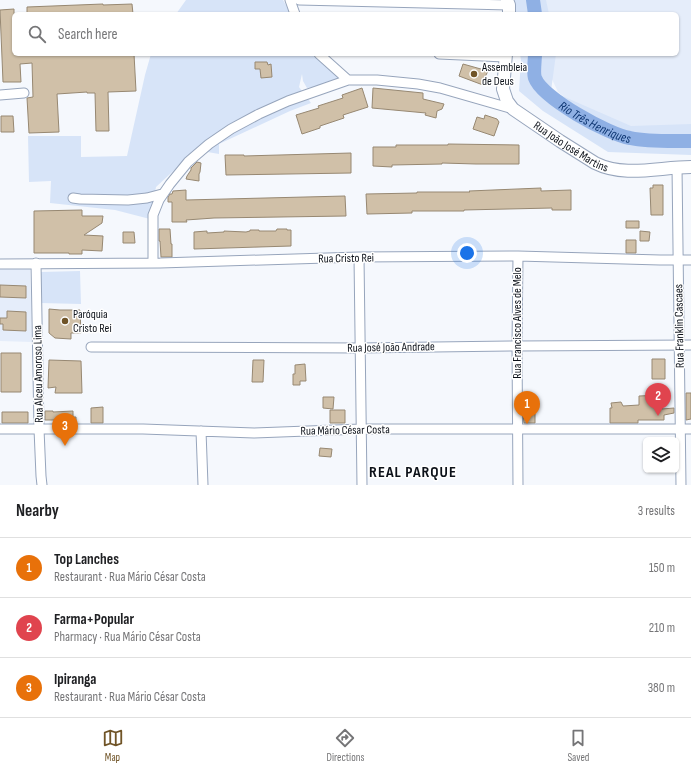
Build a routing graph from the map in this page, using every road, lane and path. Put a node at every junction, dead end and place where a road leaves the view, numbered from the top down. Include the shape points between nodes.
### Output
1 (290, 0) edge
2 (299, 0) edge
3 (508, 6) edge
4 (294, 12) edge
5 (321, 56) edge
6 (505, 56) edge
7 (348, 80) junction
8 (24, 93) dead end
9 (0, 95) edge
10 (513, 109) junction
11 (676, 167) junction
12 (691, 167) edge
13 (162, 194) junction
14 (73, 198) dead end
15 (518, 256) junction
16 (359, 257) junction
17 (678, 260) junction
18 (691, 260) edge
19 (153, 262) junction
20 (36, 263) junction
21 (0, 264) edge
22 (691, 345) edge
23 (517, 346) junction
24 (679, 346) junction
25 (91, 347) dead end
26 (359, 348) junction
27 (0, 429) edge
28 (39, 429) junction
29 (361, 429) junction
30 (680, 429) junction
31 (691, 429) edge
32 (518, 430) junction
33 (201, 431) junction
34 (42, 485) edge
35 (203, 485) edge
36 (362, 485) edge
37 (518, 485) edge
38 (681, 485) edge

1 - 4 street
2 - 3 street
5 - 7 street
6 - 10 main road, Rua João José Martins via 503,89 507,102
7 - 10 street via 377,80 440,88
7 - 13 street via 288,101 231,128 192,158
8 - 9 street
10 - 11 main road, Rua João José Martins via 604,167 640,171
11 - 12 main road, Rua João José Martins
11 - 17 street, Rua Franklin Cascaes
13 - 14 street via 128,200
13 - 19 street via 153,215
15 - 16 street, Rua Cristo Rei
15 - 17 street, Rua Cristo Rei
15 - 23 street, Rua Francisco Alves de Melo
16 - 19 street, Rua Cristo Rei
16 - 26 street
17 - 18 street, Rua Cristo Rei
17 - 24 street, Rua Franklin Cascaes
19 - 20 street, Rua Cristo Rei
20 - 21 street, Rua Cristo Rei
20 - 28 street, Rua Alceu Amoroso Lima
22 - 24 street, Rua José João Andrade
23 - 24 street, Rua José João Andrade
23 - 26 street, Rua José João Andrade
23 - 32 street, Rua Francisco Alves de Melo
24 - 30 street, Rua Franklin Cascaes
25 - 26 street, Rua José João Andrade
26 - 29 street
27 - 28 street, Rua Mário César Costa
28 - 33 street, Rua Mário César Costa
28 - 34 street, Rua Alceu Amoroso Lima
29 - 32 street, Rua Mário César Costa
29 - 33 street, Rua Mário César Costa via 254,433
29 - 36 street
30 - 31 street, Rua Mário César Costa
30 - 32 street, Rua Mário César Costa
30 - 38 street, Rua Franklin Cascaes
32 - 37 street, Rua Francisco Alves de Melo
33 - 35 street

